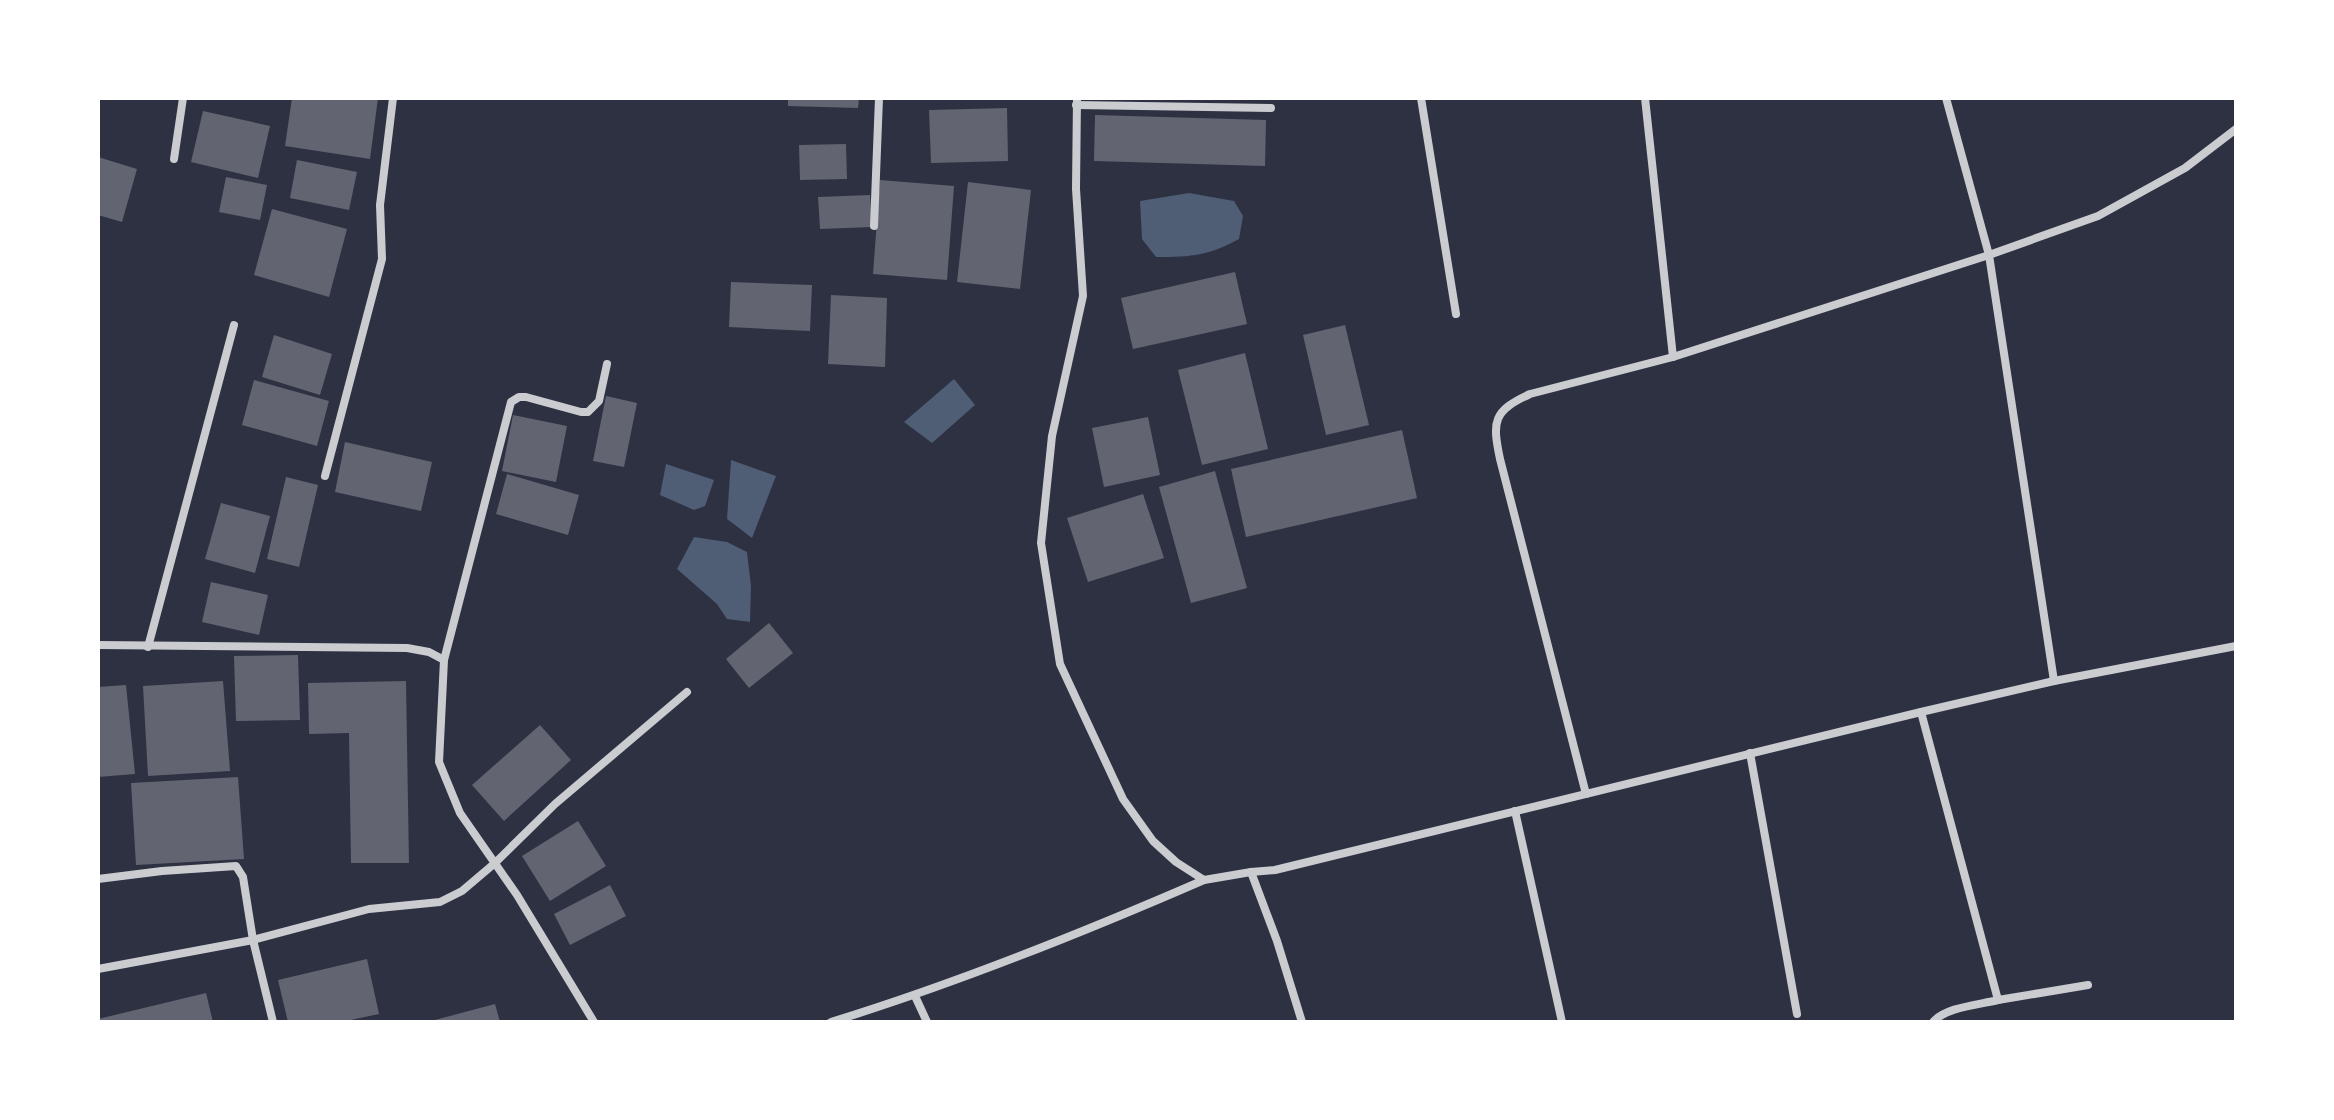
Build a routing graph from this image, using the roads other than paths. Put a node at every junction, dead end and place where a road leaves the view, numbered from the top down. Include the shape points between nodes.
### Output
1 (183, 98) edge
2 (393, 98) edge
3 (879, 98) edge
4 (1421, 98) edge
5 (1645, 98) edge
6 (1946, 98) edge
7 (1076, 102) edge
8 (1271, 108) dead end
9 (2236, 129) edge
10 (174, 159) dead end
11 (874, 226) dead end
12 (1989, 255) junction
13 (1456, 314) dead end
14 (234, 325) dead end
15 (1673, 357) junction
16 (607, 364) dead end
17 (325, 476) dead end
18 (98, 645) edge
19 (2236, 646) edge
20 (148, 647) junction
21 (444, 660) junction
22 (2054, 681) junction
23 (687, 692) dead end
24 (1921, 712) junction
25 (1750, 753) junction
26 (1586, 794) junction
27 (1515, 811) junction
28 (495, 863) junction
29 (1251, 872) junction
30 (98, 879) edge
31 (1204, 880) junction
32 (253, 940) junction
33 (98, 969) edge
34 (2088, 985) dead end
35 (915, 996) junction
36 (1998, 1000) junction
37 (1797, 1014) dead end
38 (273, 1022) edge
39 (594, 1022) edge
40 (831, 1022) edge
41 (927, 1022) edge
42 (1302, 1022) edge
43 (1562, 1022) edge
44 (1933, 1022) edge

1 - 10 street
2 - 17 street via 380,205 382,259
3 - 11 street
4 - 13 street
5 - 15 street
6 - 12 street
7 - 8 street
7 - 31 street via 1083,296 1052,436 1041,543 1060,664 1123,799 1163,852
9 - 12 street via 2185,168 2098,216
12 - 15 street
12 - 22 street
14 - 20 street
15 - 26 street via 1530,394 1496,419 1500,459
16 - 21 street via 599,401 588,412 526,397 511,402
18 - 20 street
19 - 22 street
20 - 21 street via 407,648
21 - 28 street via 439,762 460,813
22 - 24 street
23 - 28 street via 555,804
24 - 25 street
24 - 36 street
25 - 26 street
25 - 37 street
26 - 27 street
27 - 29 street
27 - 43 street
28 - 32 street via 440,902 369,909
28 - 39 street
29 - 31 street
29 - 42 street
30 - 32 street via 236,866 243,877
31 - 35 street
32 - 33 street
32 - 38 street
34 - 36 street
35 - 40 street
35 - 41 street
36 - 44 street via 1946,1013

